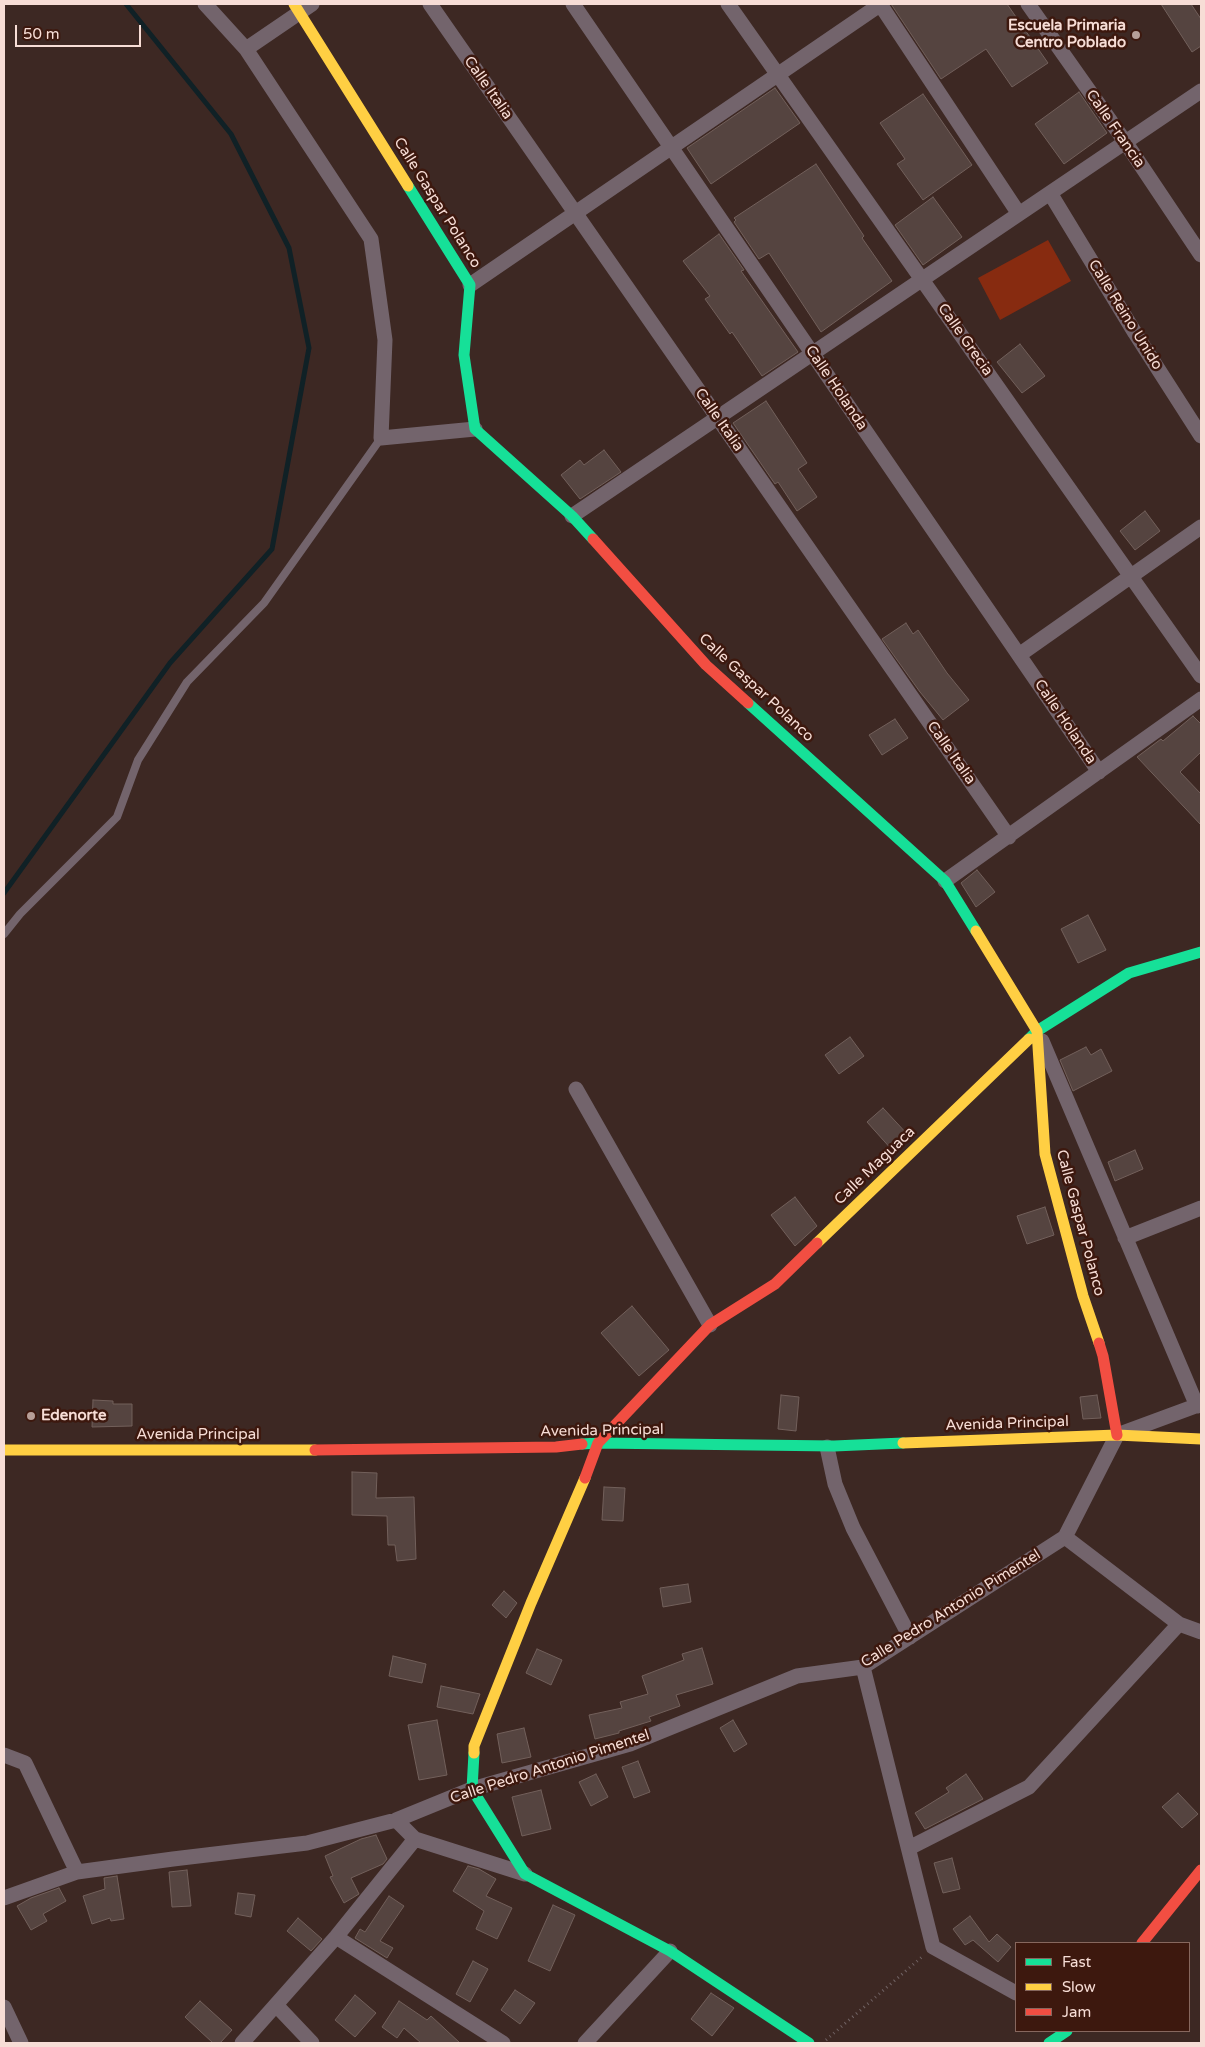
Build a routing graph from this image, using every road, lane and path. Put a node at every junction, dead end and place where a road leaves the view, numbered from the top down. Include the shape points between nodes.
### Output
1 (205, 4) edge
2 (430, 4) edge
3 (572, 4) edge
4 (728, 4) edge
5 (880, 4) edge
6 (1028, 4) edge
7 (302, 7) edge
8 (246, 50) junction
9 (778, 75) junction
10 (1201, 91) edge
11 (1126, 143) junction
12 (671, 147) junction
13 (1050, 193) junction
14 (575, 213) junction
15 (1019, 214) junction
16 (1201, 255) edge
17 (922, 279) junction
18 (470, 285) junction
19 (812, 354) junction
20 (718, 418) junction
21 (475, 429) junction
22 (1201, 436) edge
23 (381, 438) junction
24 (572, 516) junction
25 (1201, 527) edge
26 (1132, 576) junction
27 (1019, 655) junction
28 (1201, 676) edge
29 (1201, 699) edge
30 (1099, 772) junction
31 (1009, 837) junction
32 (945, 881) junction
33 (4, 934) edge
34 (1201, 952) edge
35 (1037, 1031) junction
36 (576, 1089) dead end
37 (1201, 1208) edge
38 (1125, 1238) junction
39 (710, 1325) junction
40 (1199, 1405) edge
41 (1117, 1435) junction
42 (1201, 1439) edge
43 (598, 1443) junction
44 (827, 1446) junction
45 (4, 1450) edge
46 (1065, 1537) junction
47 (1179, 1624) junction
48 (1201, 1632) edge
49 (910, 1637) junction
50 (863, 1667) junction
51 (4, 1755) edge
52 (472, 1789) junction
53 (396, 1820) junction
54 (415, 1839) junction
55 (909, 1848) junction
56 (1201, 1870) edge
57 (77, 1872) junction
58 (525, 1874) junction
59 (4, 1898) edge
60 (336, 1936) junction
61 (1143, 1942) edge
62 (933, 1948) junction
63 (670, 1951) junction
64 (1015, 1992) edge
65 (276, 2005) junction
66 (4, 2007) edge
67 (1066, 2032) edge
68 (21, 2043) edge
69 (242, 2043) edge
70 (312, 2043) edge
71 (503, 2043) edge
72 (585, 2043) edge
73 (809, 2043) edge
74 (822, 2043) edge
75 (1049, 2043) edge

1 - 8 street
2 - 14 street, Calle Italia
3 - 12 street, Calle Holanda
4 - 9 street, Calle Grecia
5 - 9 street
5 - 15 street
6 - 11 street, Calle Francia
7 - 8 street
7 - 18 street, Calle Gaspar Polanco
8 - 23 street via 371,239 385,340
9 - 12 street
9 - 17 street, Calle Grecia
10 - 11 street
11 - 13 street
11 - 16 street, Calle Francia
12 - 14 street
12 - 19 street, Calle Holanda
13 - 15 street
13 - 22 street, Calle Reino Unido
14 - 18 street
14 - 20 street, Calle Italia
15 - 17 street
17 - 19 street
17 - 26 street, Calle Grecia
18 - 21 street, Calle Gaspar Polanco via 464,355
19 - 20 street
19 - 27 street, Calle Holanda
20 - 24 street
20 - 31 street, Calle Italia
21 - 23 street
21 - 24 street, Calle Gaspar Polanco
23 - 33 lane via 264,603 188,682 138,760 117,818
24 - 32 street, Calle Gaspar Polanco via 706,666
25 - 26 street
26 - 27 street
26 - 28 street, Calle Grecia
27 - 30 street, Calle Holanda
29 - 30 street
30 - 31 street
31 - 32 street
32 - 35 street, Calle Gaspar Polanco
34 - 35 street, Calle Maguaca via 1129,973
35 - 38 street
35 - 39 street, Calle Maguaca via 775,1284
35 - 41 street, Calle Gaspar Polanco via 1045,1154 1103,1356
36 - 39 street
37 - 38 street
38 - 40 street
39 - 43 street, Calle Maguaca
40 - 41 street
41 - 42 street, Avenida Principal
41 - 44 street, Avenida Principal
41 - 46 street
43 - 44 street, Avenida Principal
43 - 45 street, Avenida Principal via 556,1447 392,1450
43 - 52 street via 474,1746
44 - 49 street via 835,1484 853,1528
46 - 47 street
46 - 49 street, Calle Pedro Antonio Pimentel
47 - 48 street
47 - 55 street via 1029,1787
49 - 50 street, Calle Pedro Antonio Pimentel
50 - 52 street, Calle Pedro Antonio Pimentel via 797,1676 630,1744
50 - 55 street
51 - 57 street via 25,1762
52 - 53 street, Calle Pedro Antonio Pimentel
52 - 58 street
53 - 54 street
53 - 57 street, Calle Pedro Antonio Pimentel via 306,1843
54 - 58 street
54 - 60 street
55 - 62 street
56 - 61 street
57 - 59 street, Calle Pedro Antonio Pimentel
58 - 63 street
60 - 65 street
60 - 71 street
62 - 64 street
62 - 74 path
63 - 72 street
63 - 73 street
65 - 69 street
65 - 70 street
66 - 68 street
67 - 75 street

